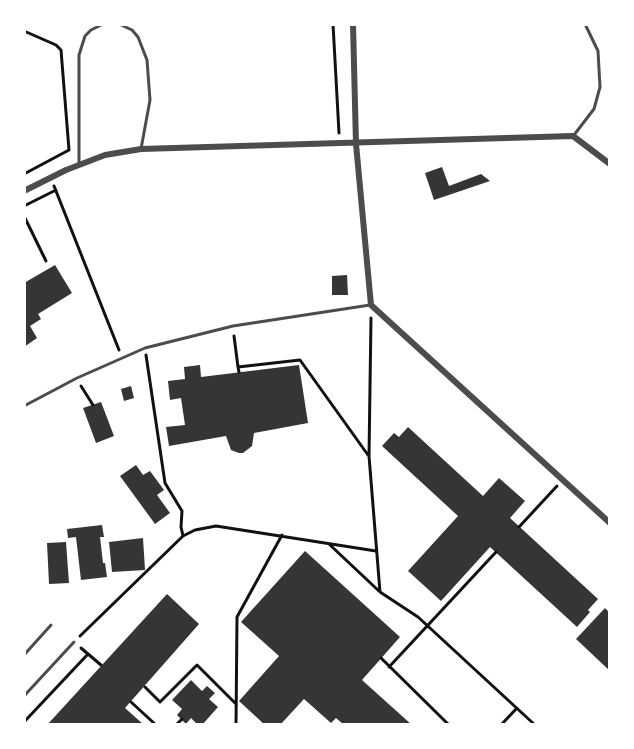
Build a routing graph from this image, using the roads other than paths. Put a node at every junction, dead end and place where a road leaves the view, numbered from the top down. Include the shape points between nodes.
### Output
1 (103, 24) edge
2 (119, 24) edge
3 (353, 24) edge
4 (585, 24) edge
5 (98, 25) edge
6 (573, 136) junction
7 (356, 144) junction
8 (141, 149) junction
9 (79, 164) junction
10 (610, 165) edge
11 (24, 191) edge
12 (371, 305) junction
13 (24, 406) edge
14 (610, 523) edge
15 (51, 625) dead end
16 (74, 642) road end
17 (24, 655) edge
18 (24, 696) edge

1 - 5 lane
2 - 8 lane via 138,37 147,60 150,100
3 - 7 street
4 - 6 lane via 598,51 600,87 594,109
5 - 9 lane via 85,36 79,56
6 - 7 street
6 - 10 street
7 - 8 street
7 - 12 street
8 - 9 street
9 - 11 street
12 - 13 lane via 233,326 145,348
12 - 14 street
15 - 17 lane
16 - 18 lane

